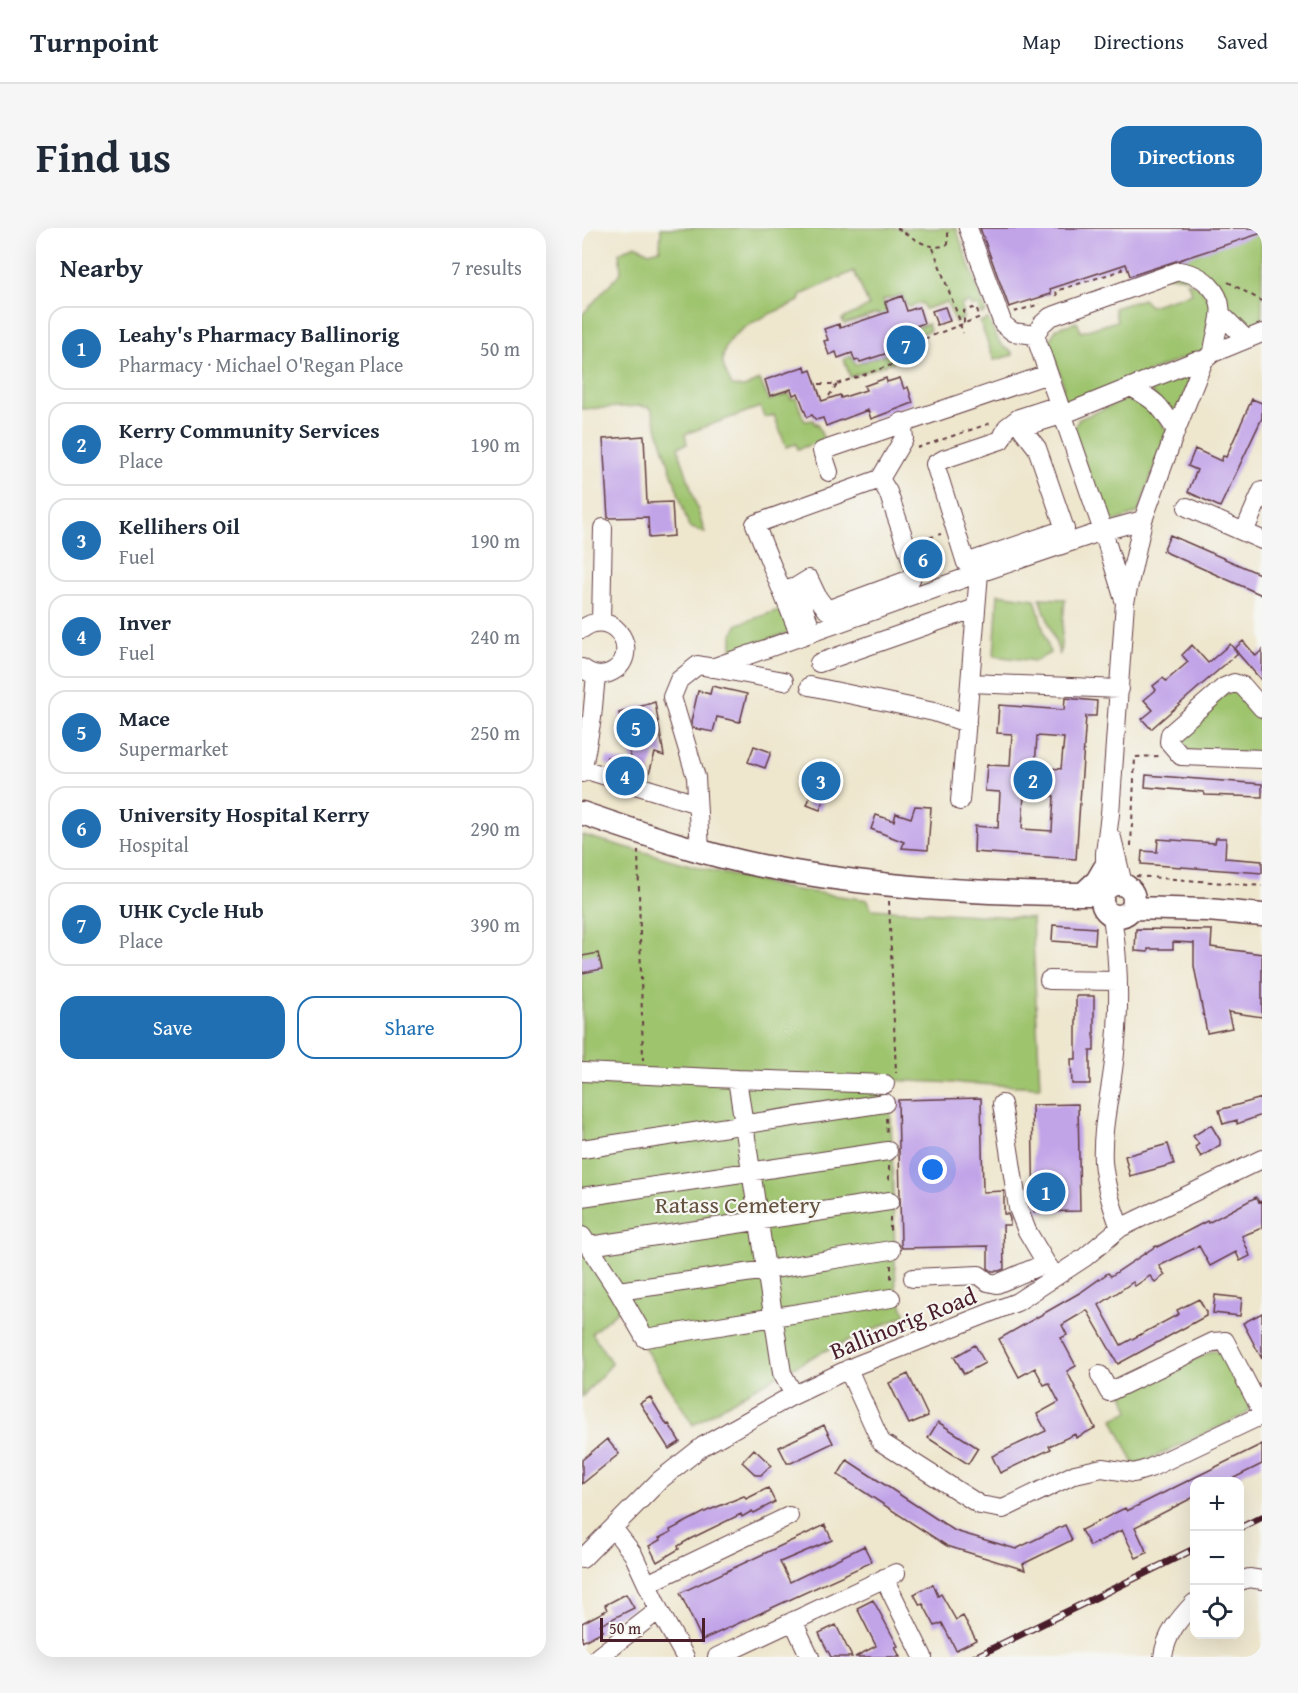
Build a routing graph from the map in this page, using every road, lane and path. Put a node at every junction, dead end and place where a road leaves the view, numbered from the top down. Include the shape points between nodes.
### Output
1 (897, 228) edge
2 (948, 228) edge
3 (969, 228) edge
4 (933, 248) junction
5 (1113, 273) dead end
6 (1058, 299) dead end
7 (1047, 302) dead end
8 (1007, 314) dead end
9 (1221, 314) junction
10 (962, 324) junction
11 (963, 333) dead end
12 (1035, 336) junction
13 (1254, 336) edge
14 (924, 338) junction
15 (916, 342) dead end
16 (1209, 357) junction
17 (1048, 374) junction
18 (819, 384) dead end
19 (837, 384) junction
20 (1131, 387) junction
21 (829, 396) dead end
22 (1062, 414) junction
23 (902, 422) junction
24 (1176, 430) junction
25 (829, 472) dead end
26 (880, 479) junction
27 (1262, 491) edge
28 (1187, 507) dead end
29 (1143, 520) junction
30 (603, 528) dead end
31 (955, 529) junction
32 (1103, 531) junction
33 (1244, 532) junction
34 (1262, 540) edge
35 (907, 544) junction
36 (979, 573) junction
37 (788, 589) junction
38 (1125, 602) junction
39 (976, 608) junction
40 (601, 622) junction
41 (582, 629) edge
42 (806, 634) junction
43 (819, 663) dead end
44 (712, 668) junction
45 (589, 671) edge
46 (784, 681) dead end
47 (970, 683) junction
48 (810, 686) dead end
49 (1115, 688) junction
50 (1262, 708) edge
51 (967, 723) junction
52 (1181, 756) junction
53 (1262, 759) edge
54 (582, 771) edge
55 (960, 801) dead end
56 (697, 804) junction
57 (582, 813) edge
58 (644, 833) junction
59 (700, 850) junction
60 (1262, 886) edge
61 (1114, 891) junction
62 (1262, 915) edge
63 (1049, 980) dead end
64 (1118, 981) junction
65 (582, 1072) edge
66 (644, 1075) junction
67 (738, 1079) junction
68 (885, 1084) dead end
69 (885, 1103) dead end
70 (1002, 1104) dead end
71 (744, 1124) junction
72 (582, 1149) edge
73 (888, 1151) dead end
74 (1262, 1159) edge
75 (752, 1172) junction
76 (582, 1197) edge
77 (890, 1201) dead end
78 (759, 1222) junction
79 (1120, 1228) junction
80 (585, 1241) edge
81 (891, 1250) dead end
82 (767, 1270) junction
83 (1051, 1270) junction
84 (913, 1278) dead end
85 (618, 1291) junction
86 (891, 1298) dead end
87 (774, 1317) junction
88 (848, 1369) junction
89 (1100, 1375) dead end
90 (794, 1395) junction
91 (1262, 1414) edge
92 (789, 1516) dead end
93 (613, 1528) junction
94 (582, 1559) edge
95 (1244, 1579) edge
96 (1262, 1580) edge
97 (647, 1584) junction
98 (1190, 1607) edge
99 (659, 1610) junction
100 (794, 1621) junction
101 (598, 1657) edge
102 (685, 1657) edge
103 (717, 1657) edge
104 (810, 1657) edge
105 (922, 1657) edge
106 (1163, 1657) edge

1 - 4 path
2 - 4 path via 948,244
3 - 12 street via 1003,324 1012,332
4 - 10 path
5 - 6 path via 1056,291
7 - 8 path
9 - 12 street via 1216,292 1193,274 1179,271 1050,317
9 - 13 street
9 - 16 street
10 - 10 path via 964,311 976,307 980,317
10 - 11 path
10 - 14 path
12 - 17 street
13 - 16 street
14 - 15 path
14 - 19 path via 917,356
16 - 20 street
16 - 24 street
17 - 22 street
17 - 23 street
18 - 19 path
19 - 21 path
20 - 22 street
20 - 24 street via 1153,399
22 - 31 street via 1019,418 1007,427 1001,440 935,464
22 - 31 street via 1023,430 1037,448 1065,529 966,562
22 - 32 street
23 - 25 street via 822,451
23 - 26 street via 904,438
24 - 29 street
26 - 35 street
26 - 37 street via 756,524
27 - 33 street
28 - 33 street
29 - 32 street
29 - 38 street
30 - 40 street
31 - 35 path
32 - 36 street
32 - 38 street
33 - 34 street
35 - 37 street via 914,568 911,579 827,610 809,579
36 - 39 street
36 - 42 street
37 - 42 street
38 - 49 street
39 - 43 street
39 - 47 street
40 - 41 street
40 - 45 street via 616,628 626,651 612,671
42 - 44 street
44 - 46 street
44 - 56 street via 698,665 679,680 672,697 696,777
45 - 54 street via 592,718
47 - 49 street
47 - 51 street
48 - 51 street via 934,711
49 - 61 street via 1109,824
50 - 52 street via 1243,686 1234,682 1224,687 1170,734 1169,742
51 - 55 street
52 - 53 street
52 - 61 path via 1135,758 1131,848
54 - 56 street
56 - 59 street
57 - 58 main road
58 - 59 main road
58 - 66 path via 638,850
59 - 61 main road via 760,866 940,889 1039,894
60 - 61 path
61 - 62 main road
61 - 64 street
63 - 64 street
64 - 79 street via 1116,1052 1103,1163
65 - 66 street
66 - 67 street
67 - 68 street
67 - 71 street
69 - 71 street
70 - 83 street via 1018,1208
71 - 72 street
71 - 75 street
73 - 75 street
74 - 79 street, Ballinorig Road
75 - 76 street
75 - 78 street
77 - 78 street
78 - 80 street
78 - 82 street
79 - 83 street, Ballinorig Road via 1084,1258
80 - 85 street
81 - 82 street
82 - 85 street
82 - 87 street
83 - 84 street via 997,1284 979,1275
83 - 88 street, Ballinorig Road via 1017,1302
85 - 87 street via 645,1338
86 - 87 street
87 - 90 street via 782,1373
88 - 90 street, Ballinorig Road
88 - 91 street via 880,1442 980,1505 1003,1509 1060,1479 1102,1468 1134,1473 1150,1468
89 - 91 street via 1109,1392 1213,1342 1225,1341
90 - 93 street, Ballinorig Road via 703,1446 660,1479
92 - 97 street
93 - 94 street, Ballinorig Road
93 - 97 street via 633,1554
95 - 96 street
97 - 99 street
98 - 106 street via 1176,1622
99 - 101 street
99 - 102 street
100 - 103 street
100 - 104 street
100 - 105 street via 890,1576

